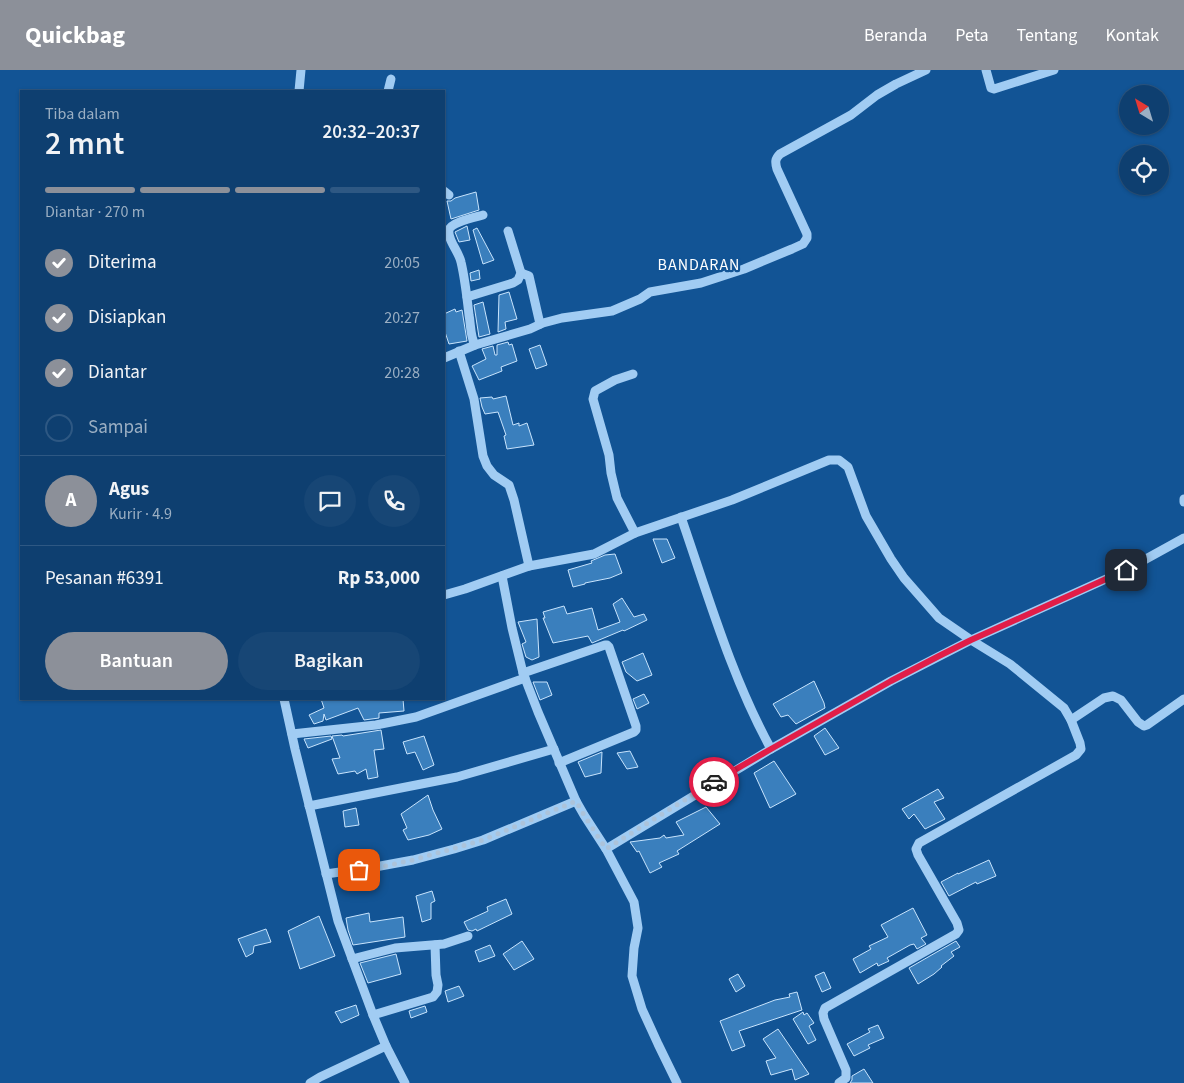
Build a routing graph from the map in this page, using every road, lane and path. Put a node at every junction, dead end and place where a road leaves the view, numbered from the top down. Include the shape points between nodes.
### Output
1 (301, 70) edge
2 (926, 70) edge
3 (986, 70) edge
4 (1054, 70) edge
5 (391, 79) dead end
6 (299, 90) edge
7 (388, 90) edge
8 (484, 215) dead end
9 (508, 231) dead end
10 (522, 273) junction
11 (467, 296) junction
12 (540, 324) junction
13 (475, 345) junction
14 (459, 350) junction
15 (445, 357) edge
16 (633, 374) dead end
17 (681, 517) junction
18 (636, 533) junction
19 (1184, 538) edge
20 (529, 566) junction
21 (502, 576) junction
22 (445, 595) edge
23 (971, 640) junction
24 (524, 676) junction
25 (1184, 699) edge
26 (284, 700) edge
27 (1071, 720) junction
28 (292, 734) junction
29 (771, 749) junction
30 (554, 750) junction
31 (559, 763) junction
32 (576, 801) junction
33 (309, 806) junction
34 (606, 849) junction
35 (326, 874) junction
36 (468, 936) dead end
37 (435, 945) junction
38 (352, 959) junction
39 (373, 1015) junction
40 (386, 1046) junction
41 (310, 1083) edge
42 (405, 1083) edge
43 (677, 1083) edge
44 (839, 1083) edge

1 - 6 street
2 - 12 street via 877,95 852,115 776,157 777,169 807,234 803,244 701,283 650,292 612,311
3 - 4 street via 994,90
5 - 7 street
8 - 11 street via 456,223 449,229 461,260
9 - 10 street
10 - 11 street via 513,283
10 - 12 street via 529,276
11 - 13 street
12 - 13 street
13 - 14 street
14 - 15 street
14 - 20 street via 474,399 483,456 494,475 509,485
16 - 18 street via 595,391 592,399 609,454 617,498
17 - 18 street
17 - 23 street via 829,460 839,460 848,466 866,516 890,559 939,618
17 - 29 street via 721,633 756,721
18 - 20 street via 594,554
19 - 23 street via 1126,570
20 - 21 street
21 - 22 street
21 - 24 street
23 - 27 street via 1010,664 1064,708
23 - 29 street
24 - 28 street via 416,717
24 - 30 street
24 - 31 street via 605,645 610,647 636,730
25 - 27 street via 1144,726 1121,700 1113,696 1104,698
26 - 28 street
27 - 44 street via 1081,749 1076,755 919,843 918,855 959,930 825,1008 824,1019 846,1070 846,1078
28 - 33 street
29 - 34 street
30 - 31 street
30 - 33 street via 457,777
31 - 32 street
32 - 34 street
32 - 35 street via 454,849 376,868
33 - 35 street
34 - 43 street via 634,902 638,928 632,976 642,1010
35 - 38 street
36 - 37 street
37 - 38 street via 395,948
37 - 39 street via 438,985 433,997
38 - 39 street
39 - 40 street
40 - 41 street
40 - 42 street

